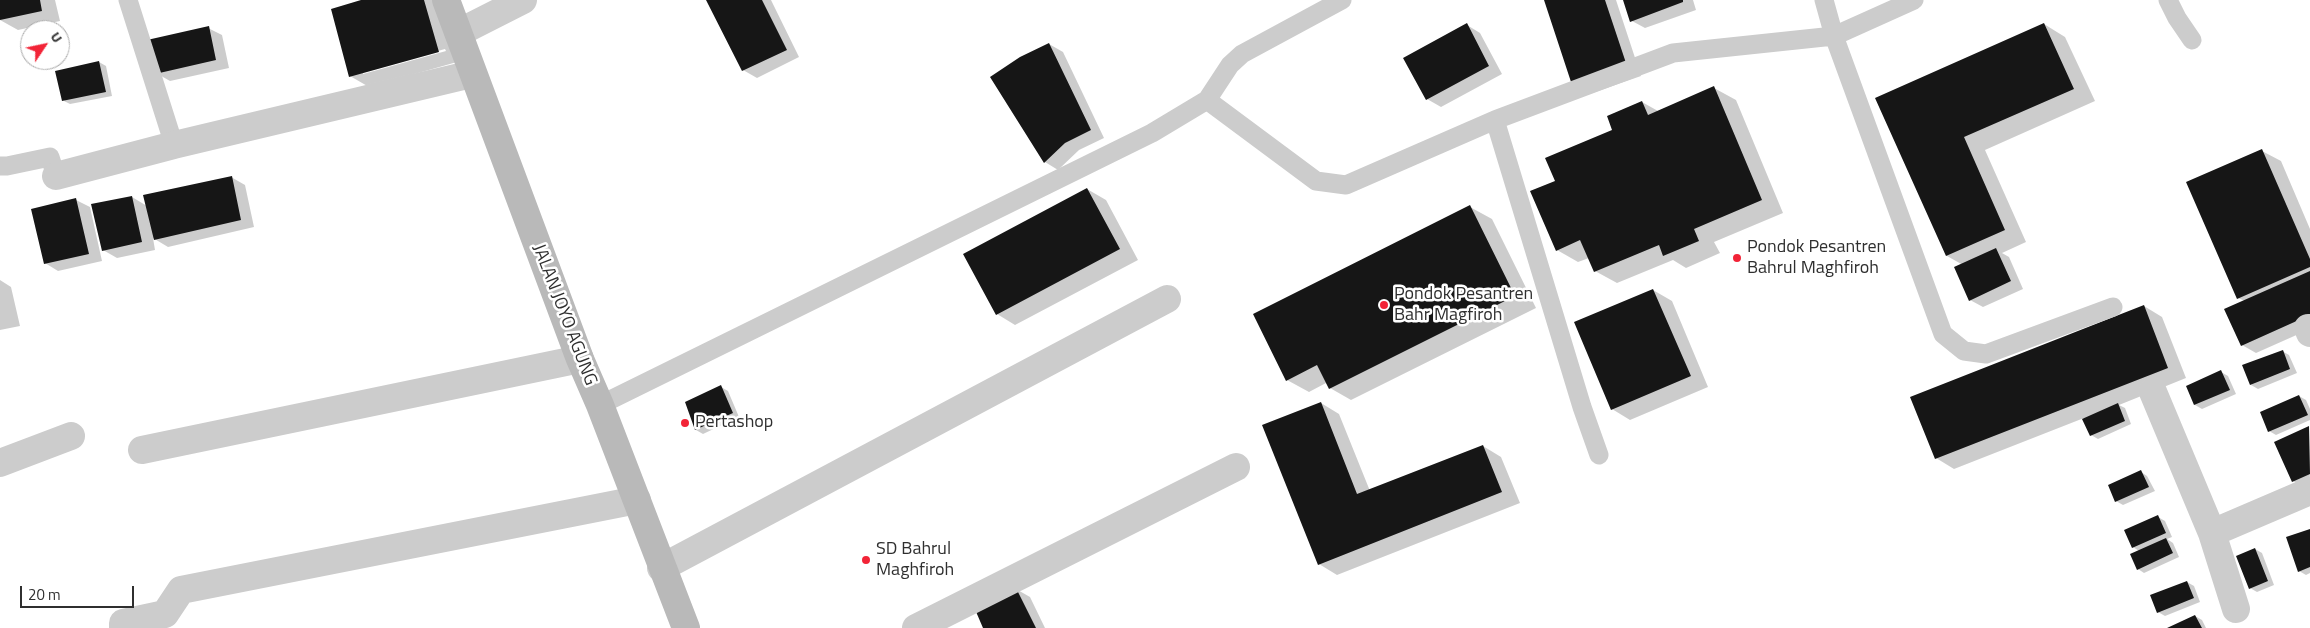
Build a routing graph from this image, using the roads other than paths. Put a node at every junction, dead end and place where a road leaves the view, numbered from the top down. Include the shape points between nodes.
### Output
1 (128, 0) edge
2 (446, 0) edge
3 (523, 0) edge
4 (1342, 0) edge
5 (1824, 0) edge
6 (1914, 0) edge
7 (2168, 0) edge
8 (458, 33) junction
9 (1834, 36) junction
10 (2192, 40) dead end
11 (472, 74) junction
12 (1207, 100) junction
13 (1495, 120) junction
14 (174, 144) junction
15 (0, 166) edge
16 (56, 176) joint
17 (1167, 298) dead end
18 (2113, 307) dead end
19 (580, 359) junction
20 (2153, 392) dead end
21 (600, 405) junction
22 (71, 436) dead end
23 (142, 450) dead end
24 (1599, 454) dead end
25 (0, 463) edge
26 (1236, 467) dead end
27 (2310, 492) edge
28 (636, 500) junction
29 (2212, 533) junction
30 (661, 568) junction
31 (2236, 609) dead end
32 (124, 628) edge
33 (686, 628) edge
34 (916, 628) edge

1 - 14 lane
2 - 8 main road, JALAN JOYO AGUNG
3 - 8 street
4 - 12 lane via 1242,54 1230,65
5 - 9 lane
6 - 9 lane
7 - 10 lane
8 - 11 main road, JALAN JOYO AGUNG
9 - 13 lane via 1673,53
9 - 18 lane via 1943,334 1964,352 1986,354
11 - 14 street
11 - 19 main road, JALAN JOYO AGUNG
12 - 13 lane via 1316,181 1346,185
12 - 21 lane via 1152,133
13 - 24 lane
14 - 16 street
15 - 16 lane via 50,157
17 - 30 street
19 - 21 main road, JALAN JOYO AGUNG
19 - 23 street
20 - 29 street
21 - 28 main road, JALAN JOYO AGUNG
22 - 25 street
26 - 34 street
27 - 29 street
28 - 30 main road, JALAN JOYO AGUNG
28 - 32 street via 181,590 165,614 123,623
29 - 31 street
30 - 33 main road, JALAN JOYO AGUNG

